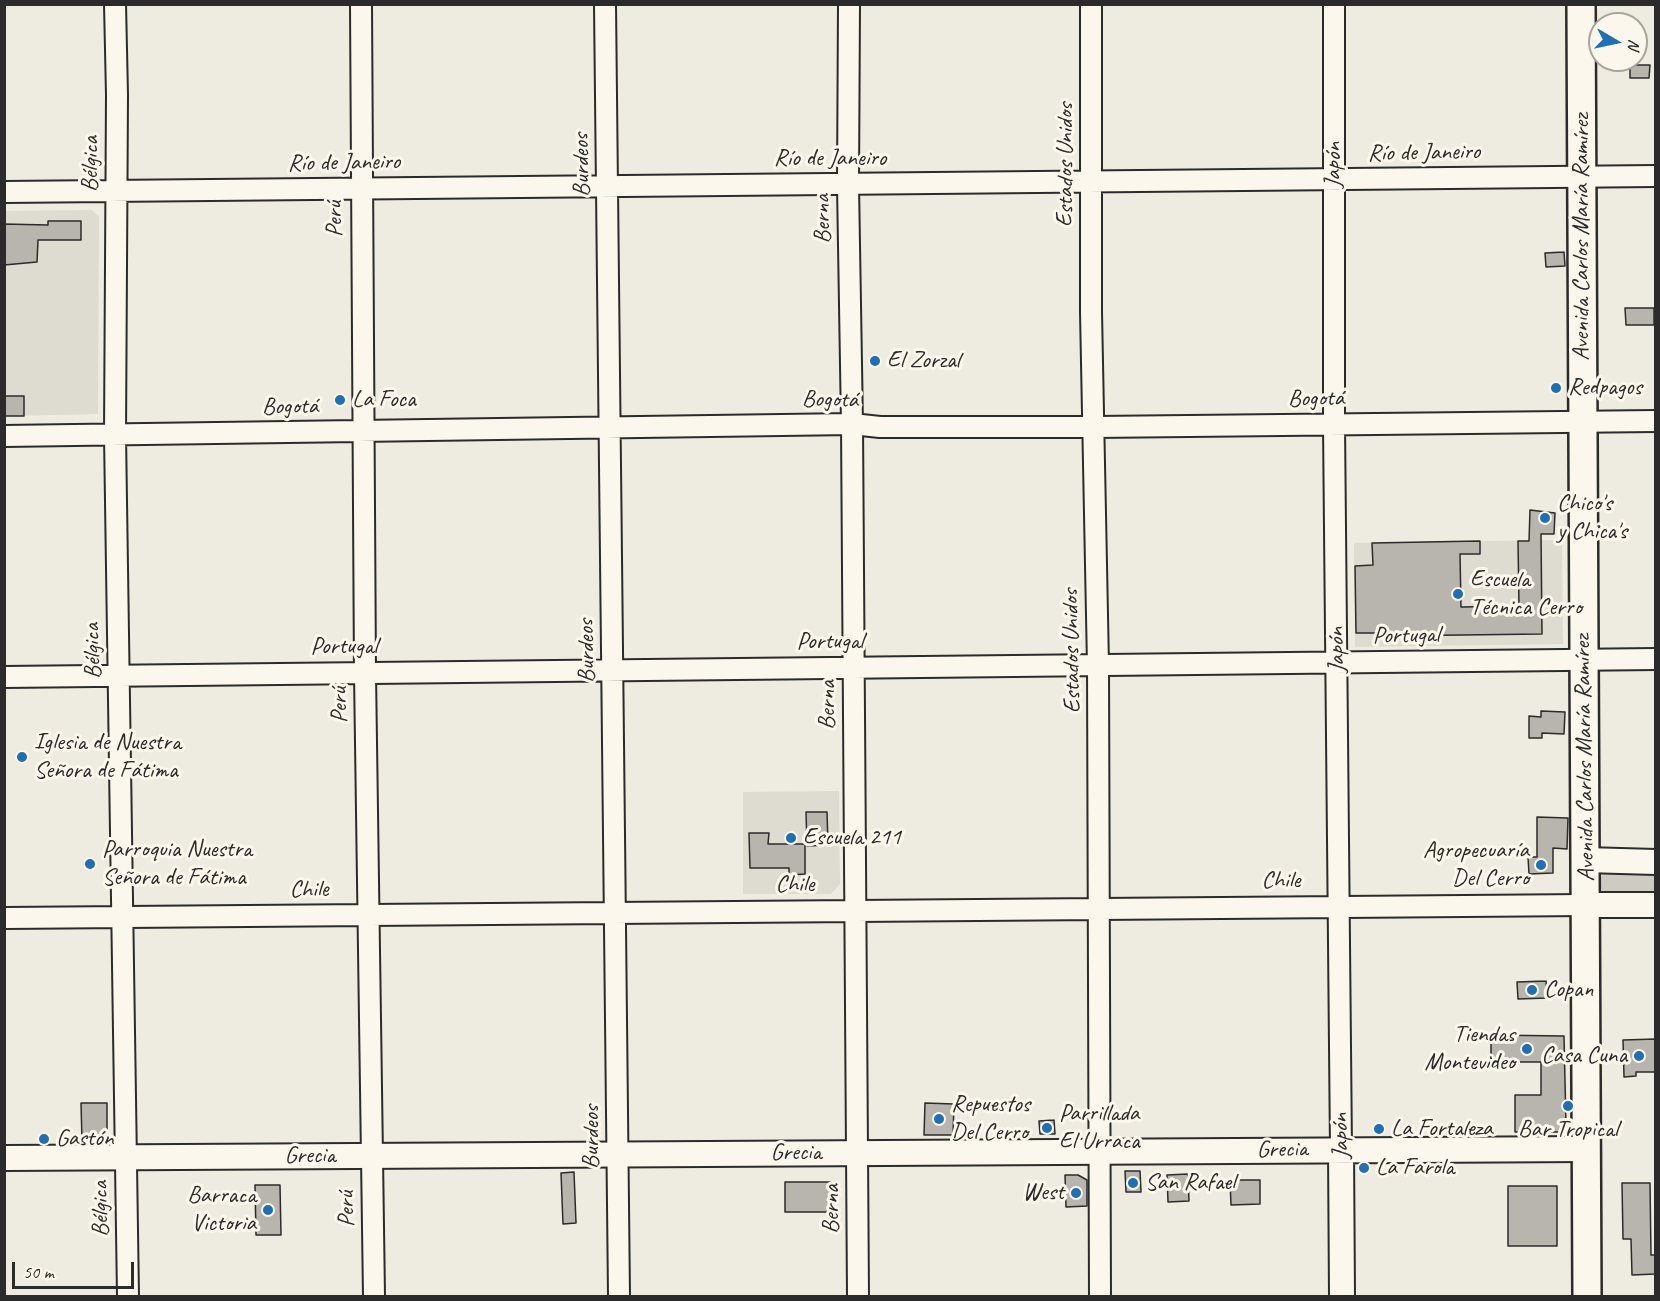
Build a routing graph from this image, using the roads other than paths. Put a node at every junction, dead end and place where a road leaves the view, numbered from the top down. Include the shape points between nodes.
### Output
1 (115, 4) edge
2 (361, 4) edge
3 (605, 4) edge
4 (849, 4) edge
5 (1091, 4) edge
6 (1334, 4) edge
7 (1581, 4) edge
8 (1656, 176) edge
9 (1581, 177) junction
10 (1334, 180) junction
11 (1092, 183) junction
12 (848, 185) junction
13 (608, 186) junction
14 (361, 189) junction
15 (116, 190) junction
16 (4, 192) edge
17 (1656, 421) edge
18 (1583, 422) junction
19 (852, 424) junction
20 (1334, 425) junction
21 (1095, 427) junction
22 (610, 428) junction
23 (363, 432) junction
24 (115, 435) junction
25 (4, 436) edge
26 (1656, 659) edge
27 (1583, 660) junction
28 (1338, 663) junction
29 (1098, 665) junction
30 (854, 668) junction
31 (613, 670) junction
32 (365, 673) junction
33 (118, 674) junction
34 (4, 677) edge
35 (1585, 860) junction
36 (1656, 862) edge
37 (1586, 905) junction
38 (1656, 905) edge
39 (1338, 907) junction
40 (1100, 908) junction
41 (855, 910) junction
42 (616, 912) junction
43 (370, 915) junction
44 (122, 917) junction
45 (4, 918) edge
46 (1341, 1149) junction
47 (1587, 1149) junction
48 (1100, 1152) junction
49 (858, 1153) junction
50 (618, 1154) junction
51 (371, 1156) junction
52 (126, 1157) junction
53 (4, 1158) edge
54 (128, 1296) edge
55 (374, 1296) edge
56 (619, 1296) edge
57 (858, 1296) edge
58 (1100, 1296) edge
59 (1342, 1296) edge
60 (1587, 1296) edge

1 - 15 street, Bélgica
2 - 14 street, Perú
3 - 13 street, Burdeos
4 - 12 street, Berna
5 - 11 street, Estados Unidos
6 - 10 street, Japón
7 - 9 main road, Avenida Carlos María Ramírez
8 - 9 street, Río de Janeiro
9 - 10 street, Río de Janeiro
9 - 18 main road, Avenida Carlos María Ramírez
10 - 11 street, Río de Janeiro
10 - 20 street, Japón
11 - 12 street, Río de Janeiro
11 - 21 street, Estados Unidos
12 - 13 street, Río de Janeiro
12 - 19 street, Berna
13 - 14 street, Río de Janeiro
13 - 22 street, Burdeos
14 - 15 street, Río de Janeiro
14 - 23 street, Perú
15 - 16 street, Río de Janeiro
15 - 24 street, Bélgica
17 - 18 street, Bogotá
18 - 20 street, Bogotá
18 - 27 main road, Avenida Carlos María Ramírez
19 - 21 street, Bogotá
19 - 22 street, Bogotá
19 - 30 street, Berna
20 - 21 street, Bogotá
20 - 28 street, Japón
21 - 29 street, Estados Unidos
22 - 23 street, Bogotá
22 - 31 street, Burdeos
23 - 24 street, Bogotá
23 - 32 street, Perú
24 - 25 street, Bogotá
24 - 33 street, Bélgica
26 - 27 street, Portugal
27 - 28 street, Portugal
27 - 35 main road, Avenida Carlos María Ramírez
28 - 29 street, Portugal
28 - 39 street, Japón
29 - 30 street, Portugal
29 - 40 street, Estados Unidos
30 - 31 street, Portugal
30 - 41 street, Berna
31 - 32 street, Portugal
31 - 42 street, Burdeos
32 - 33 street, Portugal
32 - 43 street, Perú
33 - 34 street, Portugal
33 - 44 street, Bélgica
35 - 36 street
35 - 37 main road, Avenida Carlos María Ramírez
37 - 38 street
37 - 39 street, Chile
37 - 47 main road, Avenida Carlos María Ramírez
39 - 40 street, Chile
39 - 46 street, Japón
40 - 41 street, Chile
40 - 48 street, Estados Unidos
41 - 42 street, Chile
41 - 49 street, Berna
42 - 43 street, Chile
42 - 50 street, Burdeos
43 - 44 street, Chile
43 - 51 street, Perú
44 - 45 street, Chile
44 - 52 street, Bélgica
46 - 47 street, Grecia
46 - 48 street, Grecia
46 - 59 street, Japón
47 - 60 main road, Avenida Carlos María Ramírez
48 - 49 street, Grecia
48 - 58 street, Estados Unidos
49 - 50 street, Grecia
49 - 57 street, Berna
50 - 51 street, Grecia
50 - 56 street, Burdeos
51 - 52 street, Grecia
51 - 55 street, Perú
52 - 53 street, Grecia
52 - 54 street, Bélgica

